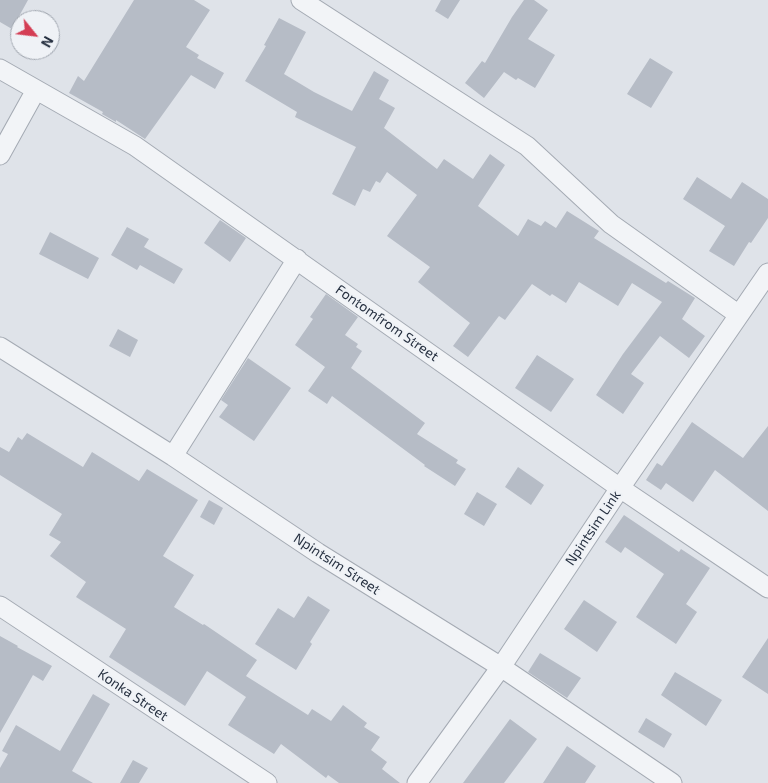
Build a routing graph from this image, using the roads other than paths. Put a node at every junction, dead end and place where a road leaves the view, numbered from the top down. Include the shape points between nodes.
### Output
1 (301, 0) edge
2 (0, 69) edge
3 (36, 90) junction
4 (0, 154) edge
5 (297, 259) junction
6 (768, 272) edge
7 (739, 315) junction
8 (0, 347) edge
9 (173, 456) junction
10 (620, 488) junction
11 (768, 588) edge
12 (0, 606) edge
13 (501, 667) junction
14 (267, 783) edge
15 (417, 783) edge
16 (672, 783) edge

1 - 7 street via 527,146 611,224
2 - 3 street, Fontomfrom Street
3 - 4 street
3 - 5 street, Fontomfrom Street via 135,146
5 - 9 street
5 - 10 street, Fontomfrom Street
6 - 7 street, Npintsim Link
7 - 10 street, Npintsim Link
8 - 9 street, Npintsim Street
9 - 13 street, Npintsim Street via 318,553
10 - 11 street, Fontomfrom Street
10 - 13 street, Npintsim Link
12 - 14 street, Konka Street
13 - 15 street, Npintsim Link
13 - 16 street, Npintsim Street

